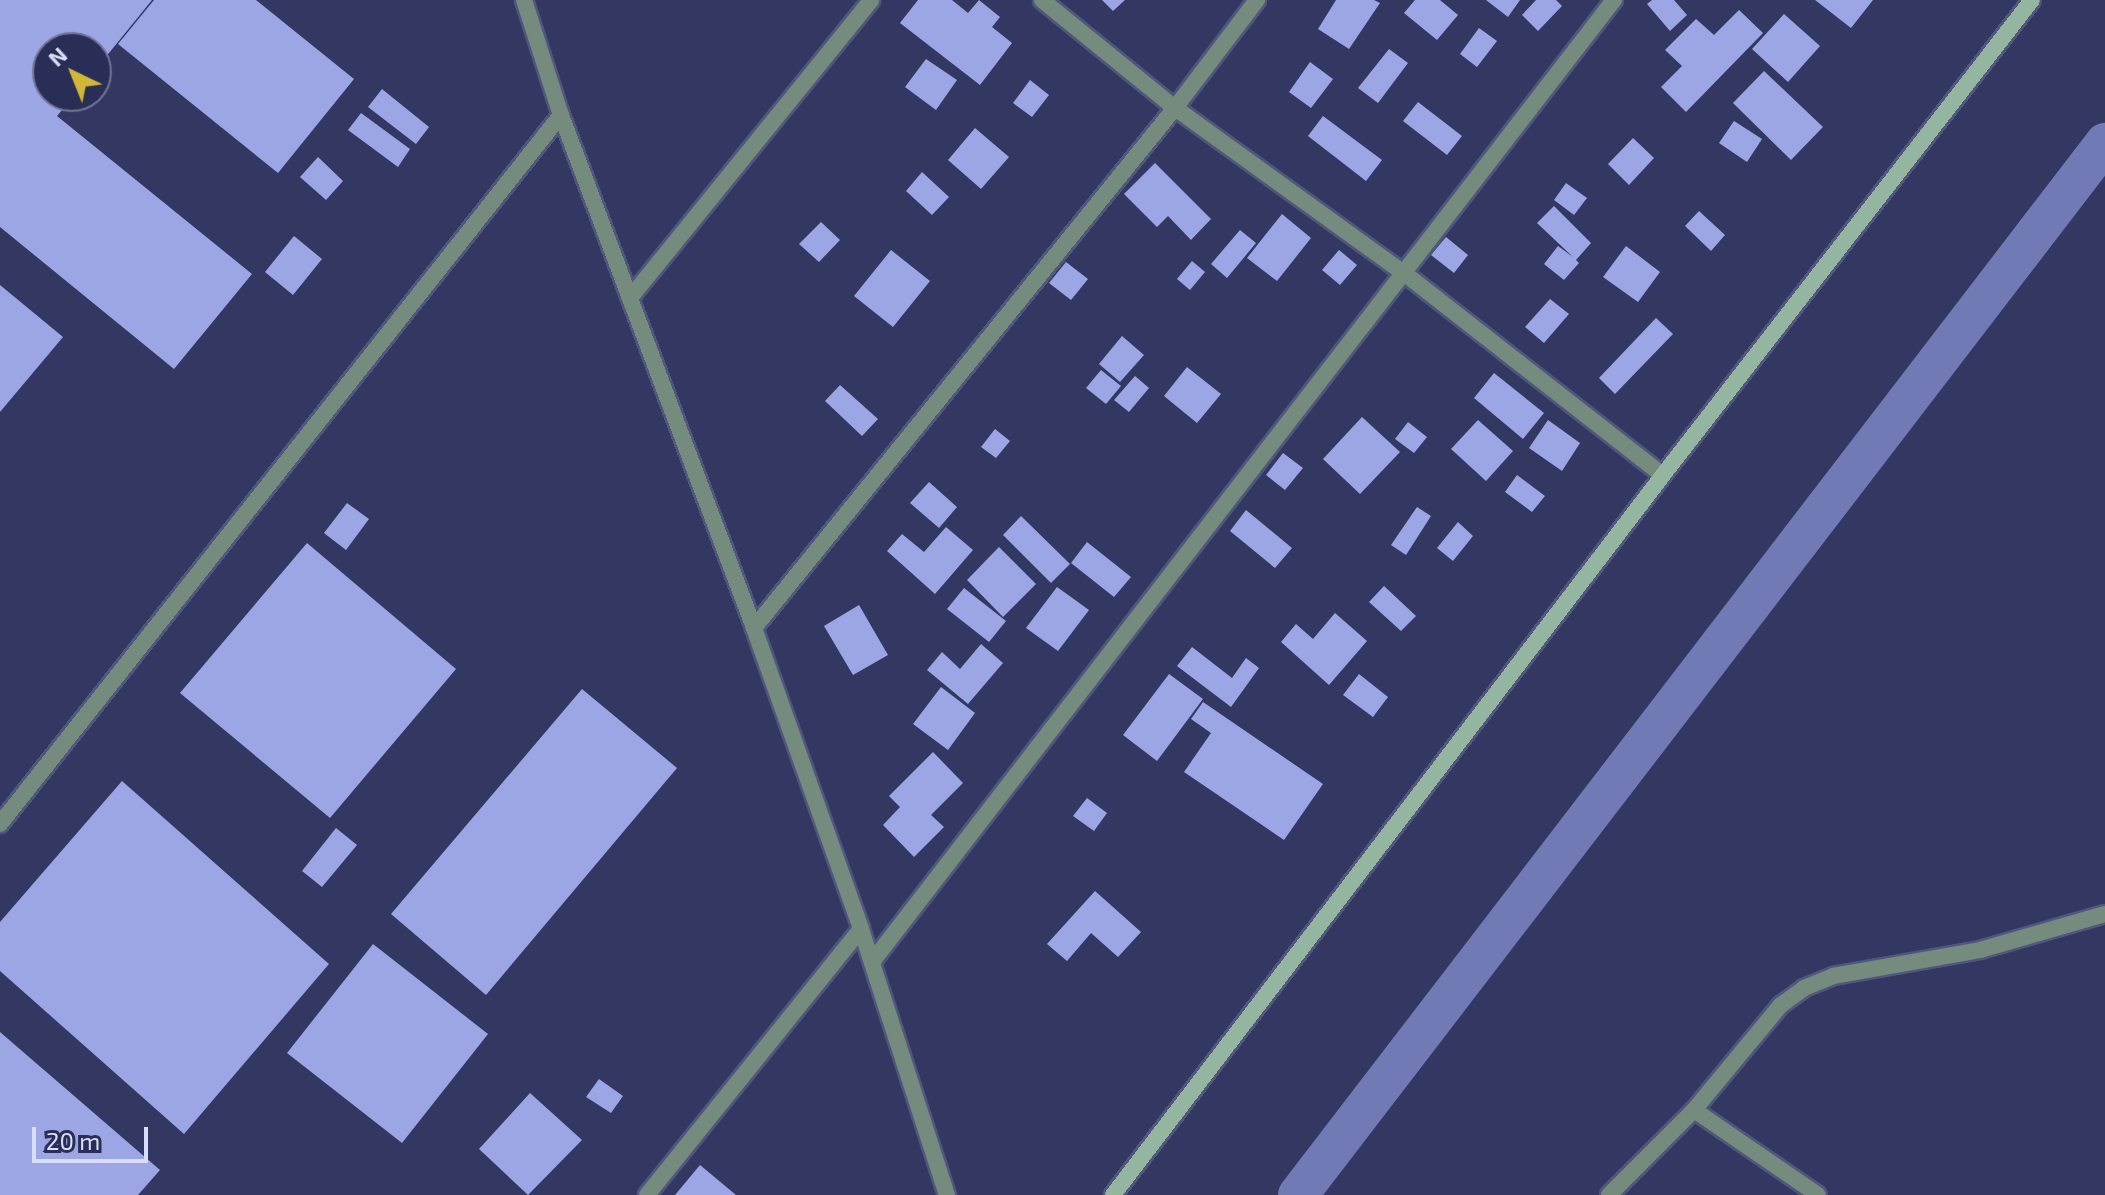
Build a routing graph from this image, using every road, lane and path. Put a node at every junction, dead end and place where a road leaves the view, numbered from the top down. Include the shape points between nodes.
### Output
1 (524, 0) edge
2 (871, 0) edge
3 (1042, 0) edge
4 (1257, 0) edge
5 (1614, 0) edge
6 (2032, 0) edge
7 (1175, 108) junction
8 (561, 115) junction
9 (1404, 273) junction
10 (630, 298) junction
11 (1663, 475) junction
12 (754, 628) junction
13 (0, 824) edge
14 (2105, 914) edge
15 (861, 929) junction
16 (872, 962) junction
17 (1694, 1110) junction
18 (647, 1195) edge
19 (947, 1195) edge
20 (1113, 1195) edge
21 (1609, 1195) edge
22 (1818, 1195) edge

1 - 8 street
2 - 10 street
3 - 7 street
4 - 7 street
5 - 9 street
6 - 11 street
7 - 9 street
7 - 12 street
8 - 10 street
8 - 13 street
9 - 11 street
9 - 16 street
10 - 12 street
11 - 20 street
12 - 15 street
14 - 17 street via 1980,950 1833,976 1804,988 1781,1005
15 - 16 street
15 - 18 street
16 - 19 street
17 - 21 street
17 - 22 street

